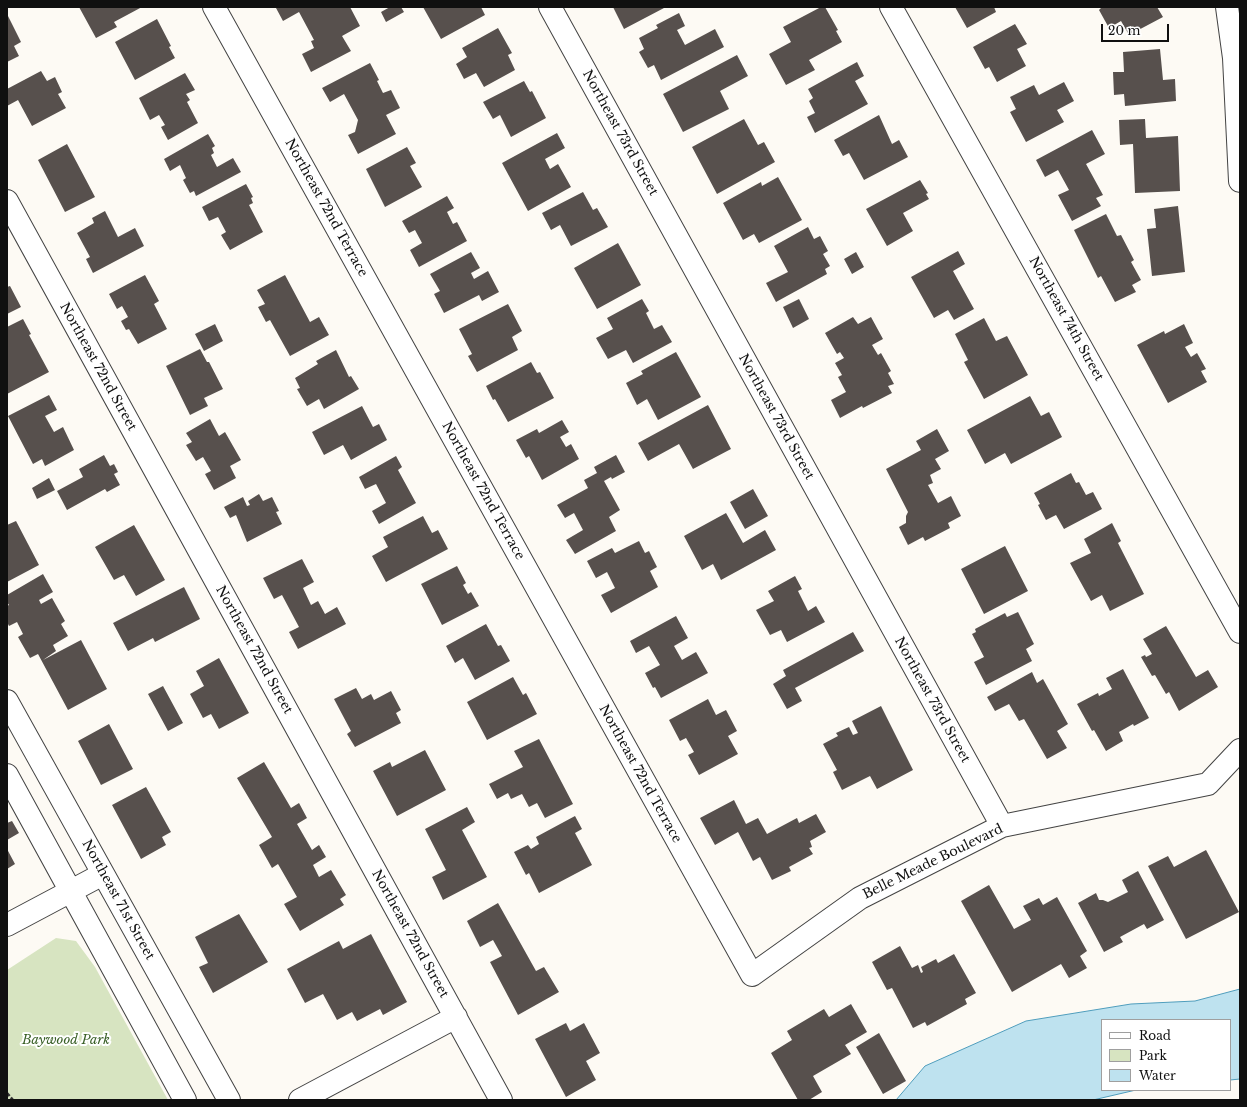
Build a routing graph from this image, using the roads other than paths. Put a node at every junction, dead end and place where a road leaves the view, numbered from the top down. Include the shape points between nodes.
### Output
1 (214, 7) edge
2 (550, 7) edge
3 (891, 7) edge
4 (1227, 7) edge
5 (1240, 181) edge
6 (7, 201) edge
7 (1240, 632) edge
8 (7, 701) edge
9 (1240, 750) edge
10 (7, 775) edge
11 (1002, 826) junction
12 (103, 874) junction
13 (70, 891) junction
14 (7, 925) edge
15 (752, 975) joint
16 (456, 1017) junction
17 (185, 1100) edge
18 (229, 1100) edge
19 (300, 1100) edge
20 (502, 1100) edge

1 - 15 street, Northeast 72nd Terrace
2 - 11 street, Northeast 73rd Street
3 - 7 street, Northeast 74th Street
4 - 5 street via 1234,58
6 - 16 street, Northeast 72nd Street
8 - 12 street, Northeast 71st Street
9 - 11 street, Belle Meade Boulevard via 1208,784
10 - 13 street
11 - 15 street, Belle Meade Boulevard via 860,898
12 - 13 street
12 - 18 street, Northeast 71st Street
13 - 14 street
13 - 17 street
16 - 19 street
16 - 20 street, Northeast 72nd Street

